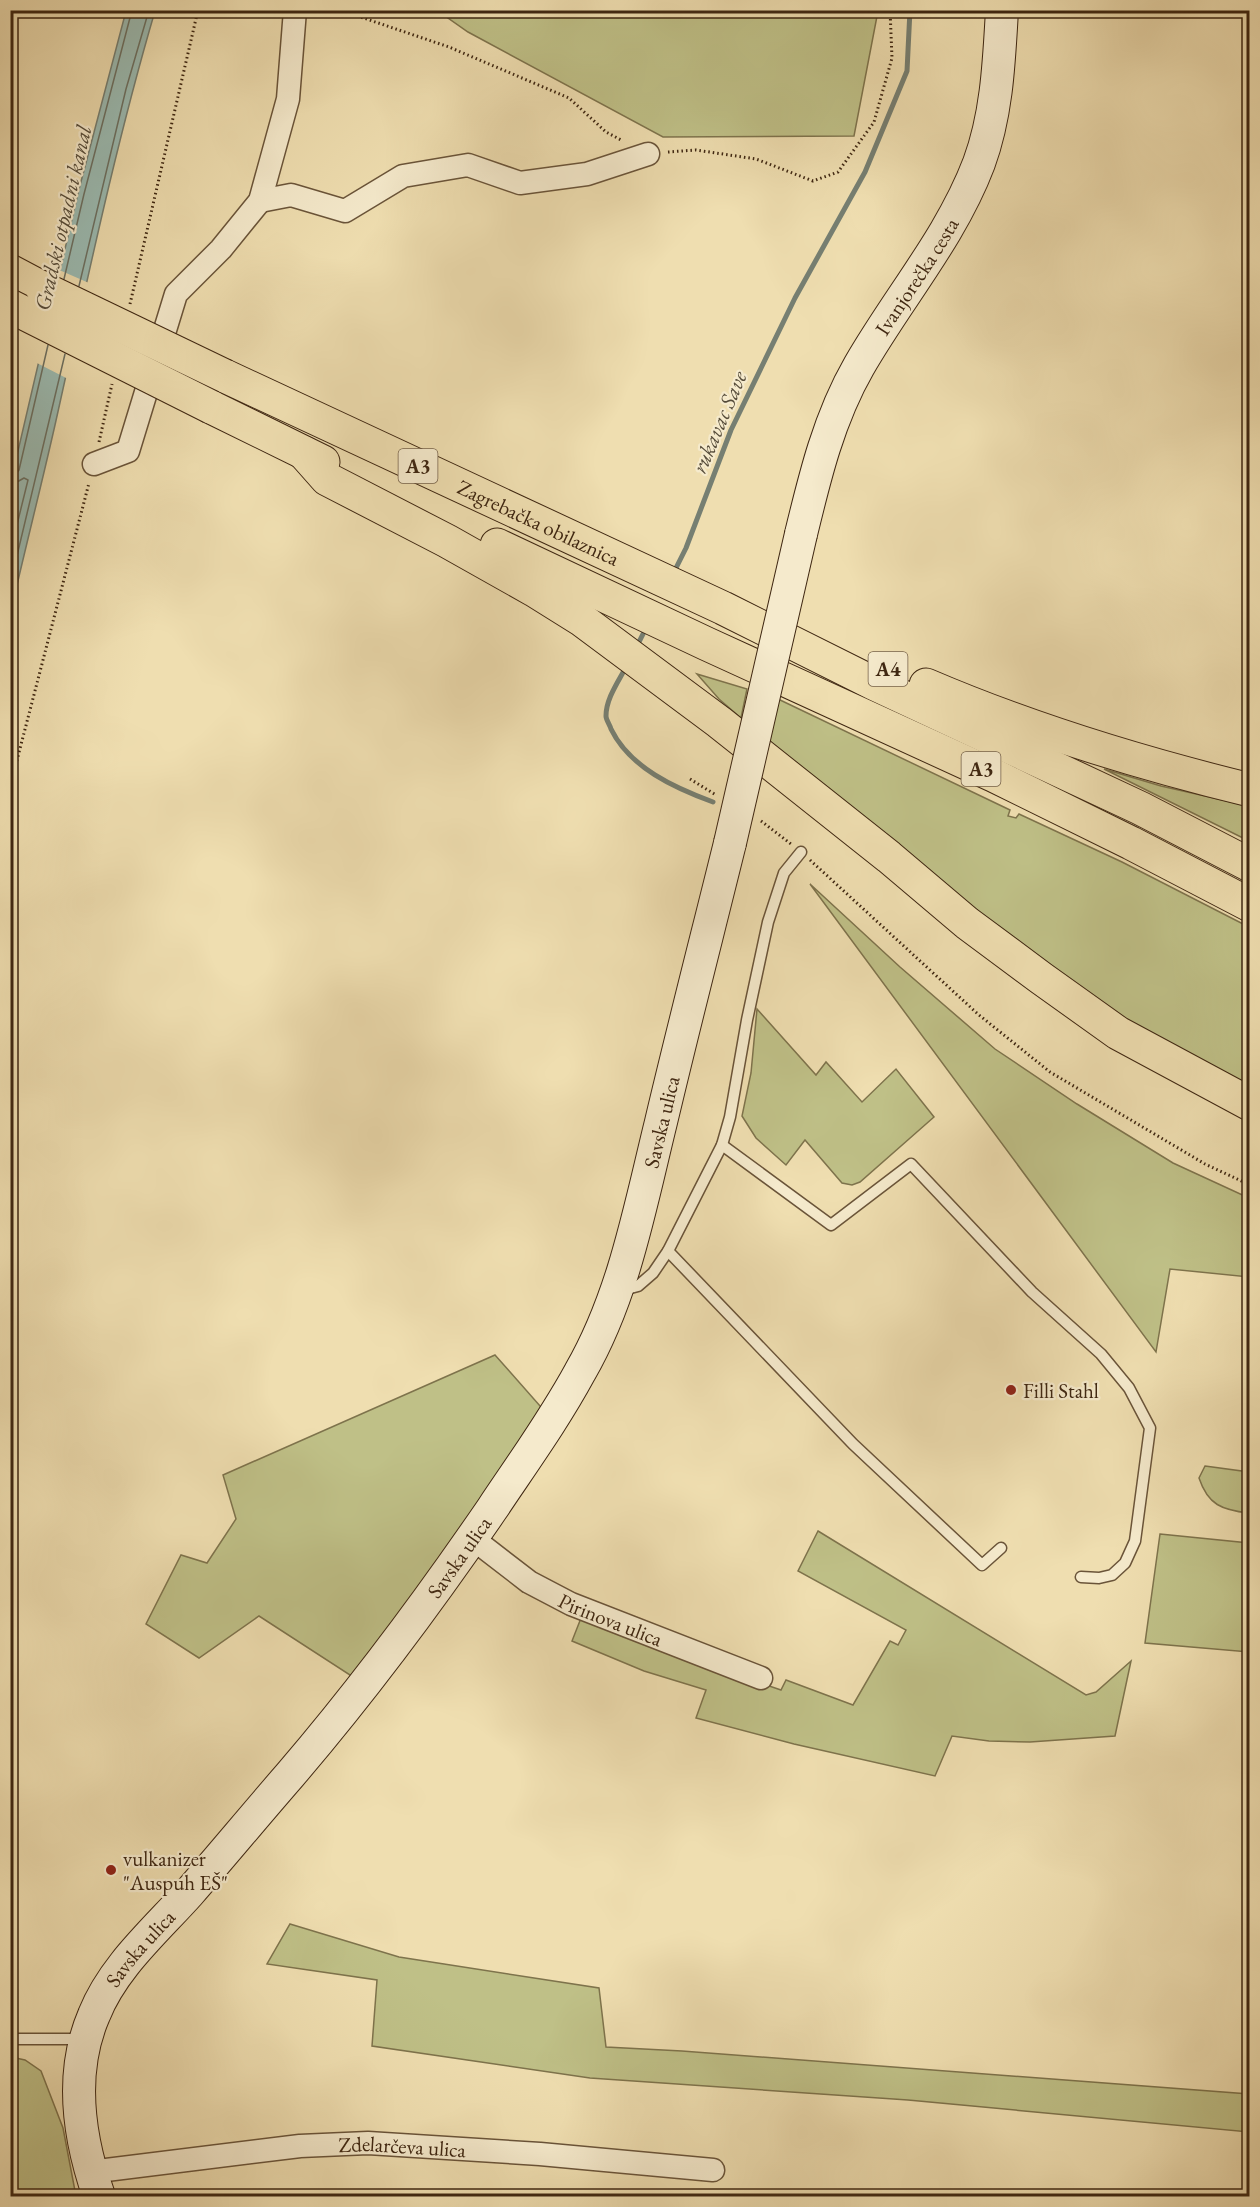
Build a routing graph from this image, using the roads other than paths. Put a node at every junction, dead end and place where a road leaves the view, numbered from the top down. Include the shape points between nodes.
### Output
1 (295, 10) edge
2 (1002, 10) edge
3 (648, 154) road end
4 (260, 201) junction
5 (10, 271) edge
6 (10, 306) edge
7 (304, 453) junction
8 (94, 464) road end
9 (725, 604) junction
10 (1250, 790) edge
11 (730, 843) joint
12 (801, 852) road end
13 (1250, 865) edge
14 (1250, 905) edge
15 (1250, 1104) edge
16 (722, 1145) junction
17 (669, 1251) junction
18 (617, 1291) junction
19 (472, 1538) junction
20 (1001, 1548) dead end
21 (1081, 1577) dead end
22 (761, 1678) dead end
23 (86, 2038) junction
24 (10, 2039) edge
25 (713, 2170) dead end
26 (95, 2184) edge

1 - 4 street via 288,99
2 - 11 main road, Ivanjorečka cesta, bridge via 999,75 979,162 963,200 859,367 825,445
3 - 4 street via 587,174 520,183 468,165 403,176 345,212 291,195
4 - 8 street via 221,249 176,294 128,451
5 - 9 highway, Zagrebačka obilaznica / A3, bridge via 690,593
6 - 7 highway, A3, bridge
7 - 14 highway, A3 via 993,775
7 - 15 highway via 327,479 447,541 582,620 1041,978 1118,1033
9 - 10 highway, A4 via 740,603 948,695 1052,734 1161,769
9 - 13 highway, A3 via 873,682 1140,808
11 - 18 main road, Savska ulica
12 - 16 lane via 784,873 768,922
16 - 17 lane
16 - 21 lane via 831,1225 911,1164 1032,1292 1101,1354 1129,1389 1150,1428 1136,1541 1125,1563 1112,1575
17 - 18 lane via 638,1287
17 - 20 lane via 853,1444 982,1565
18 - 19 main road, Savska ulica via 572,1388
19 - 22 street, Pirinova ulica via 529,1582 571,1604
19 - 23 main road, Savska ulica via 305,1758 124,1965 97,2007
23 - 24 lane
23 - 26 main road, Savska ulica via 79,2100
25 - 26 street, Zdelarčeva ulica via 368,2143 300,2146

